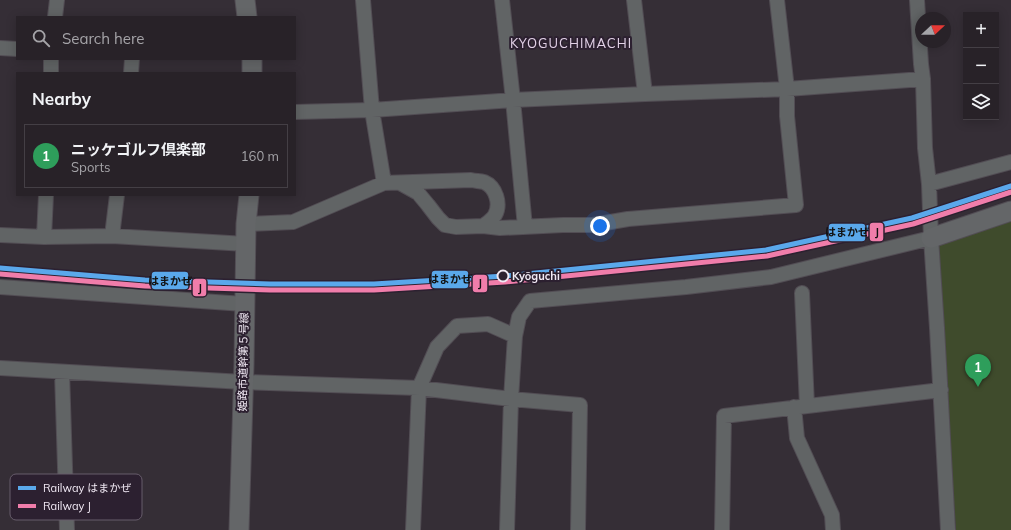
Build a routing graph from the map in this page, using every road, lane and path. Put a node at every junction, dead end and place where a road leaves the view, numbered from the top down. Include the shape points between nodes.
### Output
1 (57, 0) edge
2 (245, 0) edge
3 (362, 0) edge
4 (502, 0) edge
5 (634, 0) edge
6 (776, 0) edge
7 (917, 0) edge
8 (55, 16) edge
9 (247, 16) edge
10 (0, 48) edge
11 (16, 49) edge
12 (51, 60) edge
13 (132, 60) edge
14 (252, 60) edge
15 (51, 72) edge
16 (131, 72) edge
17 (252, 72) edge
18 (923, 79) junction
19 (787, 89) junction
20 (645, 94) junction
21 (513, 100) junction
22 (372, 110) junction
23 (296, 112) edge
24 (1011, 162) edge
25 (384, 183) junction
26 (400, 183) junction
27 (928, 184) junction
28 (46, 196) edge
29 (117, 196) edge
30 (249, 196) edge
31 (1011, 211) edge
32 (246, 224) junction
33 (483, 226) junction
34 (525, 227) junction
35 (0, 235) edge
36 (112, 236) junction
37 (44, 237) junction
38 (931, 238) junction
39 (246, 244) junction
40 (0, 287) edge
41 (802, 293) dead end
42 (244, 304) junction
43 (515, 336) junction
44 (0, 368) edge
45 (62, 372) junction
46 (243, 382) junction
47 (419, 388) junction
48 (941, 390) junction
49 (511, 399) junction
50 (800, 407) junction
51 (65, 474) edge
52 (67, 520) edge
53 (67, 530) edge
54 (239, 530) edge
55 (413, 530) edge
56 (507, 530) edge
57 (578, 530) edge
58 (722, 530) edge
59 (833, 530) edge
60 (948, 530) edge

1 - 8 street
2 - 9 street
3 - 22 street
4 - 21 street
5 - 20 street
6 - 19 street
7 - 18 street
10 - 11 street
12 - 15 street
13 - 16 street
14 - 17 street
18 - 19 street
18 - 27 street
19 - 20 street
19 - 34 street via 787,116 796,205 628,219 593,225
20 - 21 street
21 - 22 street
21 - 34 street
22 - 23 street
22 - 25 street
24 - 27 street
25 - 26 street
25 - 32 street via 293,222
26 - 33 street via 418,193 445,225
26 - 33 street via 471,180 489,184 496,194 497,210
27 - 38 street
28 - 37 street
29 - 36 street
30 - 32 street, 姫路市道幹第５号線
31 - 38 street
32 - 39 street, 姫路市道幹第５号線
33 - 34 street
35 - 37 street
36 - 37 street
36 - 39 street
38 - 43 street via 771,278 530,302 519,317
38 - 48 street
39 - 42 street, 姫路市道幹第５号線
40 - 42 street
41 - 50 street
42 - 46 street, 姫路市道幹第５号線
43 - 47 street via 488,324 457,326 437,347
43 - 49 street
44 - 45 street
45 - 46 street
45 - 51 street
46 - 47 street
46 - 54 street, 姫路市道幹第５号線
47 - 49 street
47 - 55 street
48 - 50 street
48 - 60 street
49 - 56 street
49 - 57 street via 580,405
50 - 58 street via 724,416
50 - 59 street via 797,438 832,515
52 - 53 street

